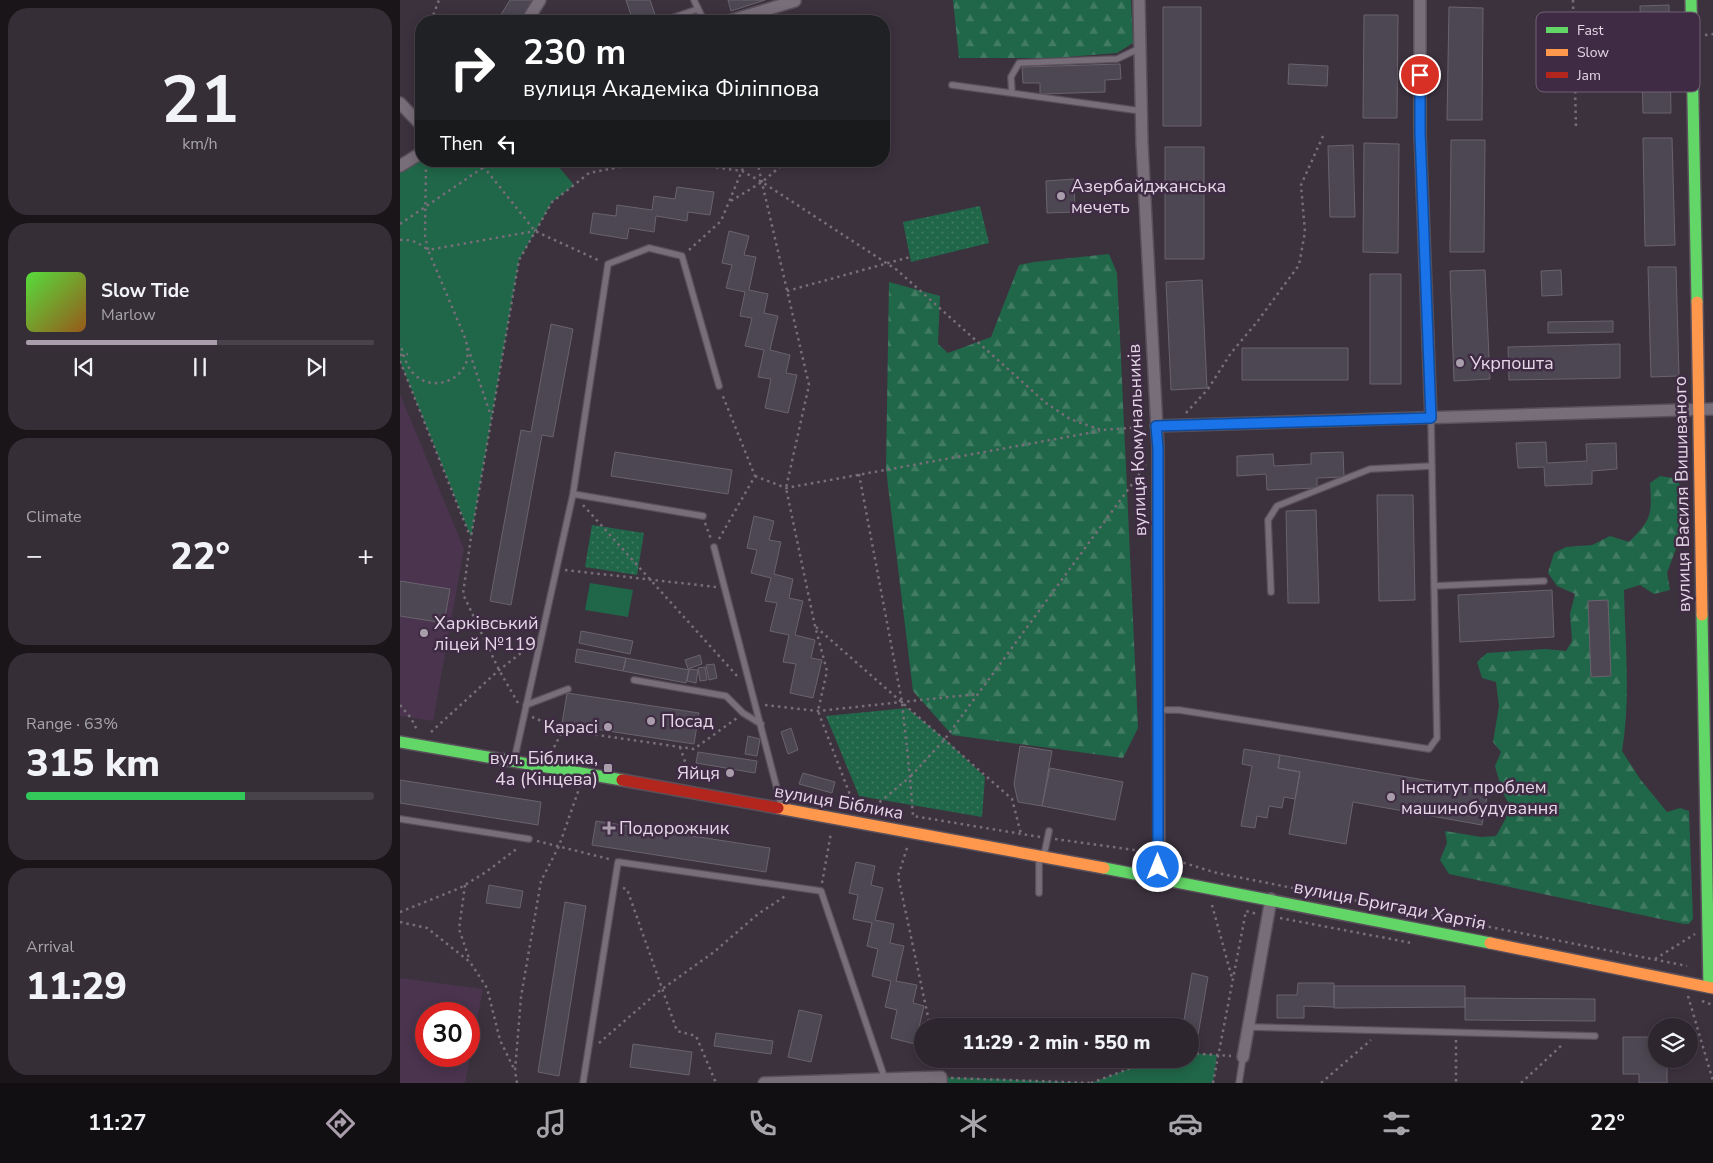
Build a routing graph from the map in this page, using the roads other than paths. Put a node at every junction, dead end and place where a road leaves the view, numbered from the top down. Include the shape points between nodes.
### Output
1 (540, 0) edge
2 (694, 0) edge
3 (1139, 0) edge
4 (1420, 0) edge
5 (795, 1) edge
6 (698, 9) junction
7 (531, 15) edge
8 (680, 15) edge
9 (701, 15) edge
10 (748, 15) edge
11 (1140, 48) junction
12 (952, 84) dead end
13 (1692, 92) edge
14 (1012, 93) junction
15 (400, 103) edge
16 (1141, 111) junction
17 (415, 119) edge
18 (415, 157) edge
19 (400, 166) edge
20 (719, 386) road end
21 (1713, 409) edge
22 (1697, 410) junction
23 (1431, 418) junction
24 (1156, 426) junction
25 (1432, 466) junction
26 (573, 494) junction
27 (703, 516) road end
28 (714, 547) road end
29 (1544, 581) dead end
30 (1434, 586) junction
31 (1271, 592) dead end
32 (634, 680) dead end
33 (568, 689) dead end
34 (526, 705) junction
35 (1158, 710) junction
36 (760, 724) junction
37 (400, 742) edge
38 (514, 761) junction
39 (783, 810) junction
40 (400, 819) edge
41 (1049, 831) dead end
42 (529, 839) road end
43 (1041, 857) junction
44 (1159, 878) junction
45 (1039, 893) dead end
46 (1270, 899) junction
47 (1711, 988) edge
48 (1248, 1027) junction
49 (1595, 1036) dead end
50 (1243, 1057) joint
51 (885, 1080) junction
52 (941, 1080) edge
53 (583, 1083) edge
54 (764, 1083) edge
55 (1239, 1083) edge

1 - 7 street
2 - 6 lane
3 - 11 street, вулиця Комунальників
4 - 23 street via 1420,132
5 - 10 street
6 - 8 lane
6 - 9 lane
11 - 14 lane via 1118,58 1019,63 1011,77
11 - 16 street, вулиця Комунальників
12 - 14 lane
13 - 22 street, вулиця Василя Вишиваного
14 - 16 lane
15 - 17 street
16 - 24 street, вулиця Комунальників
18 - 19 street
20 - 26 lane via 682,256 649,248 608,264
21 - 22 street
22 - 23 street
22 - 47 street, вулиця Василя Вишиваного
23 - 24 street
23 - 25 lane
24 - 35 street, вулиця Комунальників
25 - 30 lane
25 - 31 lane via 1370,469 1277,506 1268,520
26 - 27 lane
26 - 34 lane
28 - 36 lane
29 - 30 lane
30 - 35 lane via 1437,738 1429,749 1179,710
32 - 36 lane via 726,696
33 - 34 lane
34 - 38 lane
35 - 44 street, вулиця Комунальників
36 - 39 lane
37 - 38 street, вулиця Біблика
38 - 39 street, вулиця Біблика
39 - 43 street, вулиця Біблика
40 - 42 lane
41 - 43 lane
43 - 44 street, вулиця Біблика
43 - 45 lane
44 - 46 street, вулиця Біблика
46 - 47 street, вулиця Бригади Хартія
46 - 48 street, вулиця Бригади Хартія
48 - 49 lane
48 - 50 street, вулиця Бригади Хартія
50 - 55 lane
51 - 52 street
51 - 53 lane via 821,891 618,862
51 - 54 street

